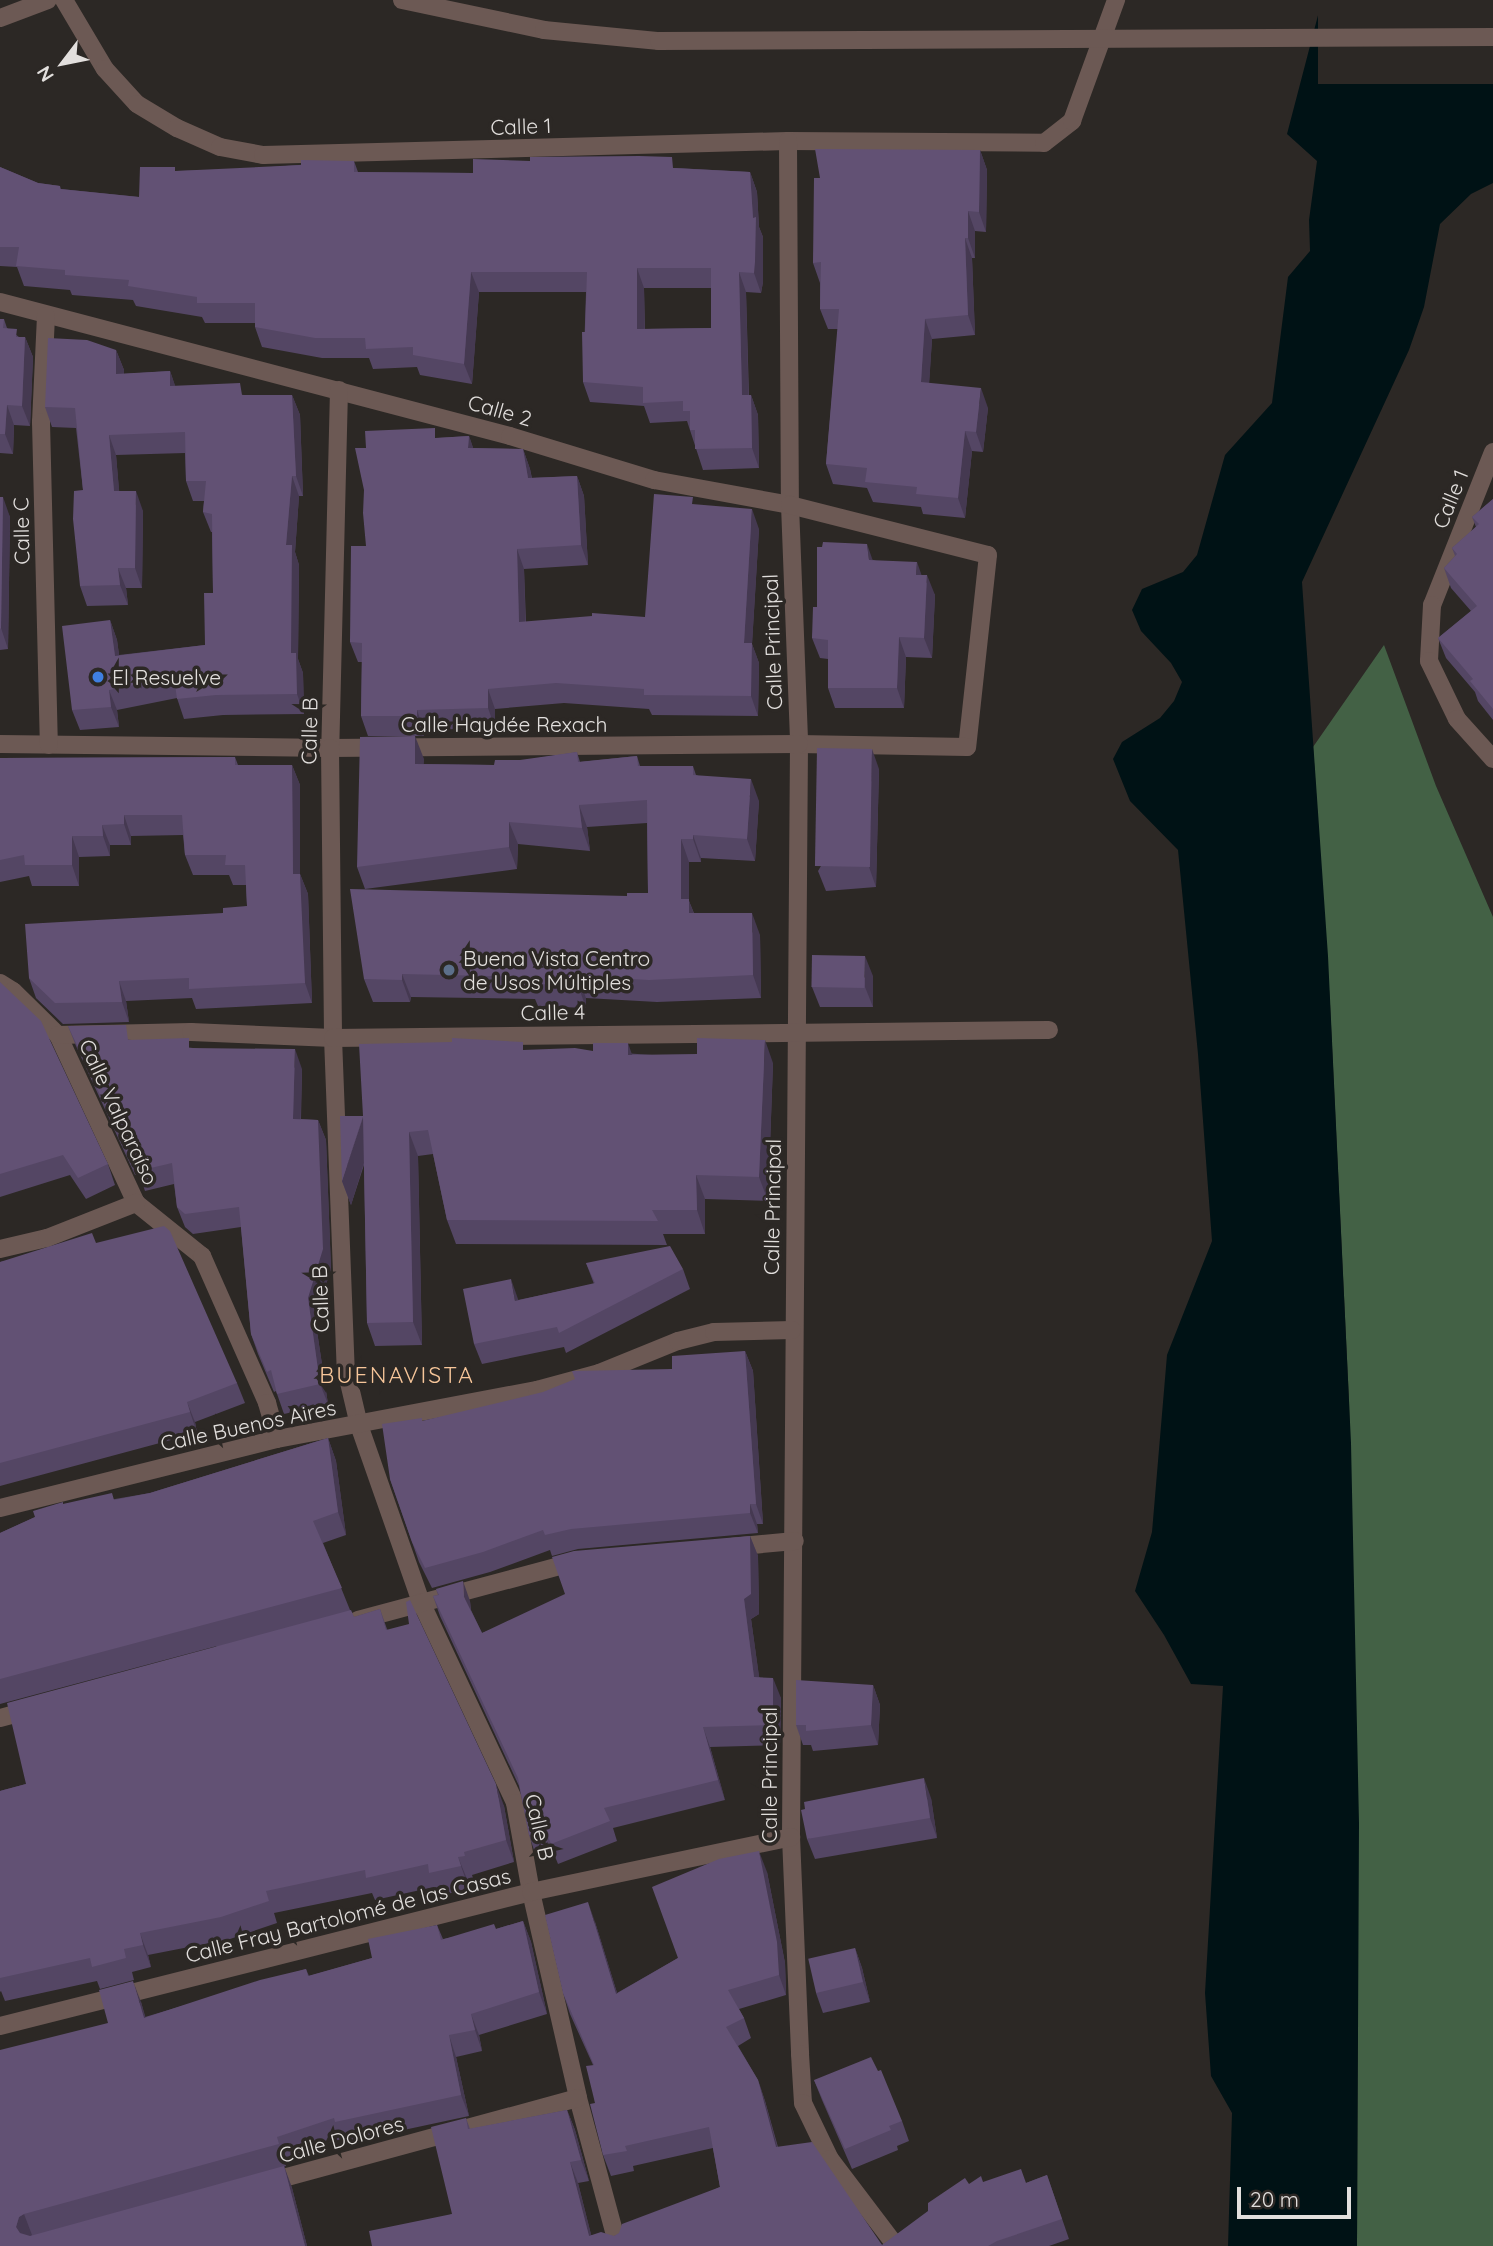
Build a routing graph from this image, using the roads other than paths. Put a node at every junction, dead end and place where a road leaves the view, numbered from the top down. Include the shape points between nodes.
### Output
1 (48, 0) edge
2 (64, 0) edge
3 (402, 0) edge
4 (1116, 0) edge
5 (0, 18) edge
6 (1493, 37) edge
7 (788, 141) junction
8 (0, 302) edge
9 (46, 316) junction
10 (339, 390) junction
11 (1493, 452) edge
12 (790, 505) junction
13 (0, 744) edge
14 (799, 744) junction
15 (50, 745) junction
16 (967, 747) joint
17 (330, 748) junction
18 (1493, 759) edge
19 (0, 983) edge
20 (1049, 1030) dead end
21 (798, 1031) junction
22 (58, 1035) junction
23 (333, 1038) junction
24 (136, 1203) junction
25 (0, 1249) edge
26 (792, 1330) junction
27 (359, 1425) junction
28 (277, 1439) junction
29 (0, 1507) edge
30 (795, 1541) junction
31 (714, 1548) edge
32 (593, 1559) edge
33 (421, 1602) junction
34 (342, 1624) edge
35 (53, 1703) edge
36 (0, 1718) edge
37 (791, 1837) junction
38 (531, 1892) junction
39 (0, 2026) edge
40 (578, 2098) junction
41 (247, 2188) edge
42 (618, 2246) edge
43 (896, 2246) edge

1 - 5 street
2 - 7 street, Calle 1 via 105,69 136,104 220,147 263,155
3 - 6 street via 544,30 659,41
4 - 7 street, Calle 1 via 1072,121 1044,143
7 - 12 street, Calle Principal
8 - 9 street, Calle 2
9 - 10 street, Calle 2
9 - 15 street, Calle C via 41,422
10 - 12 street, Calle 2 via 654,480
10 - 17 street, Calle B
11 - 18 street, Calle 1 via 1432,605 1429,662 1457,719
12 - 14 street, Calle Principal
12 - 16 street, Calle 2 via 988,555
13 - 15 street, Calle Haydée Rexach
14 - 16 street, Calle Haydée Rexach
14 - 17 street, Calle Haydée Rexach
14 - 21 street, Calle Principal
15 - 17 street, Calle Haydée Rexach
17 - 23 street, Calle B
19 - 22 street, Calle Valparaíso
20 - 21 street, Calle 4
21 - 23 street, Calle 4
21 - 26 street, Calle Principal
22 - 23 street, Calle 4 via 191,1032
22 - 24 street, Calle Valparaíso
23 - 27 street, Calle B via 346,1370
24 - 25 street via 47,1238
24 - 28 street via 202,1256 267,1403
26 - 27 street, Calle Buenos Aires via 714,1332 537,1390
26 - 30 street, Calle Principal
27 - 28 street, Calle Buenos Aires
27 - 33 street, Calle B
28 - 29 street, Calle Buenos Aires
30 - 31 street
30 - 37 street, Calle Principal
32 - 33 street
33 - 34 street
33 - 38 street, Calle B via 514,1803
35 - 36 street
37 - 38 street, Calle Fray Bartolomé de las Casas
37 - 43 street, Calle Principal via 803,2103 830,2158
38 - 39 street, Calle Fray Bartolomé de las Casas
38 - 40 street, Calle B
40 - 41 street, Calle Dolores
40 - 42 street, Calle B

